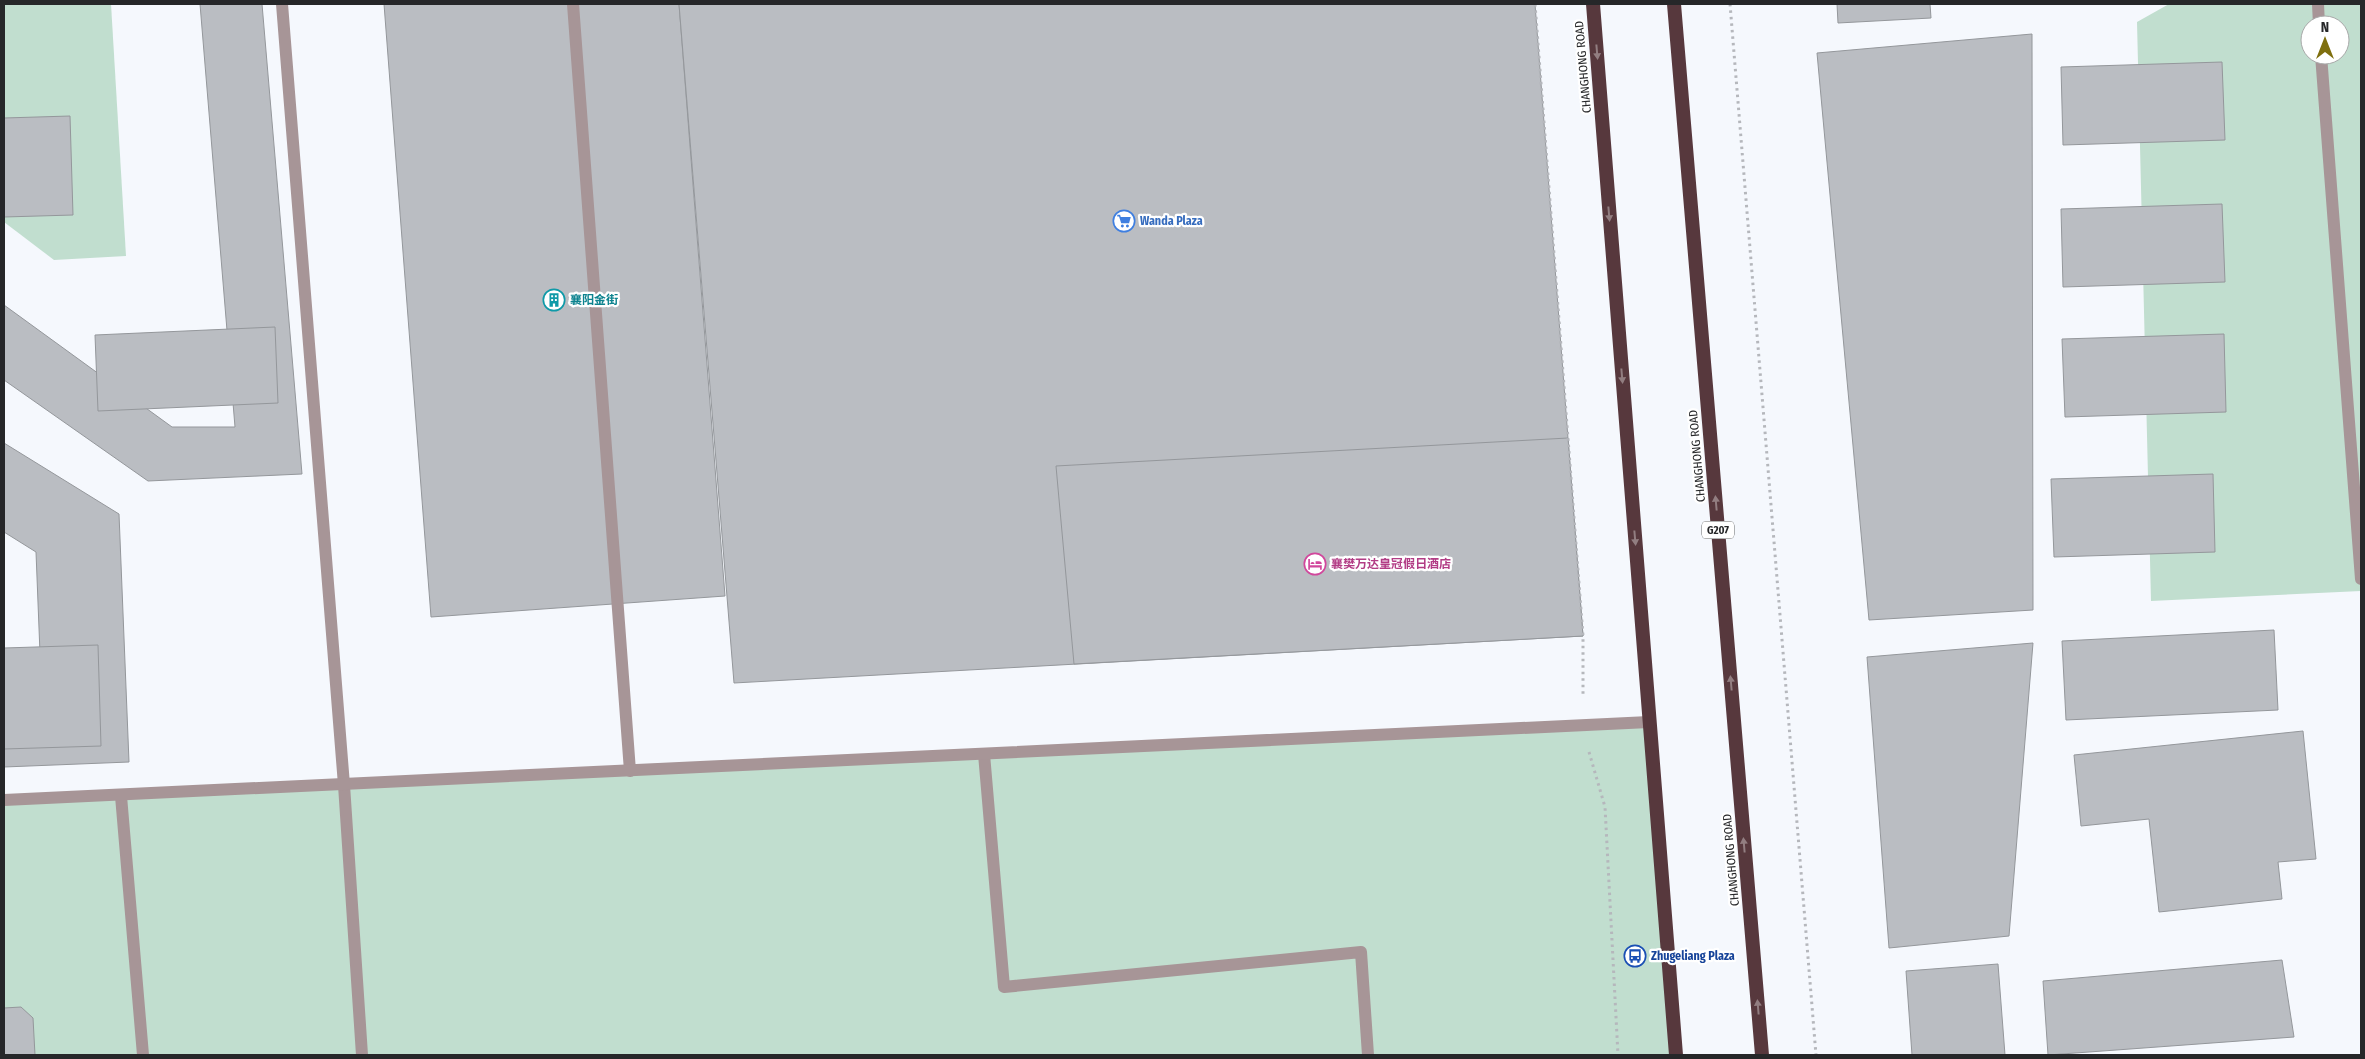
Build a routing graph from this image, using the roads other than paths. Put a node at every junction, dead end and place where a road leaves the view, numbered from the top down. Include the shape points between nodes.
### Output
1 (282, 4) edge
2 (573, 4) edge
3 (1593, 4) edge
4 (1674, 4) edge
5 (2323, 65) edge
6 (2361, 579) edge
7 (1650, 722) junction
8 (984, 754) junction
9 (630, 771) junction
10 (344, 785) junction
11 (121, 796) junction
12 (4, 800) edge
13 (144, 1055) edge
14 (362, 1055) edge
15 (1368, 1055) edge
16 (1676, 1055) edge
17 (1762, 1055) edge

1 - 10 street
2 - 9 street
3 -> 7 highway, CHANGHONG ROAD
17 -> 4 highway, CHANGHONG ROAD / G207
5 - 6 street
7 - 8 street
7 - 16 highway, CHANGHONG ROAD
8 - 9 street
8 - 15 street via 1004,987 1361,952
9 - 10 street
10 - 11 street
10 - 14 street
11 - 12 street
11 - 13 street

